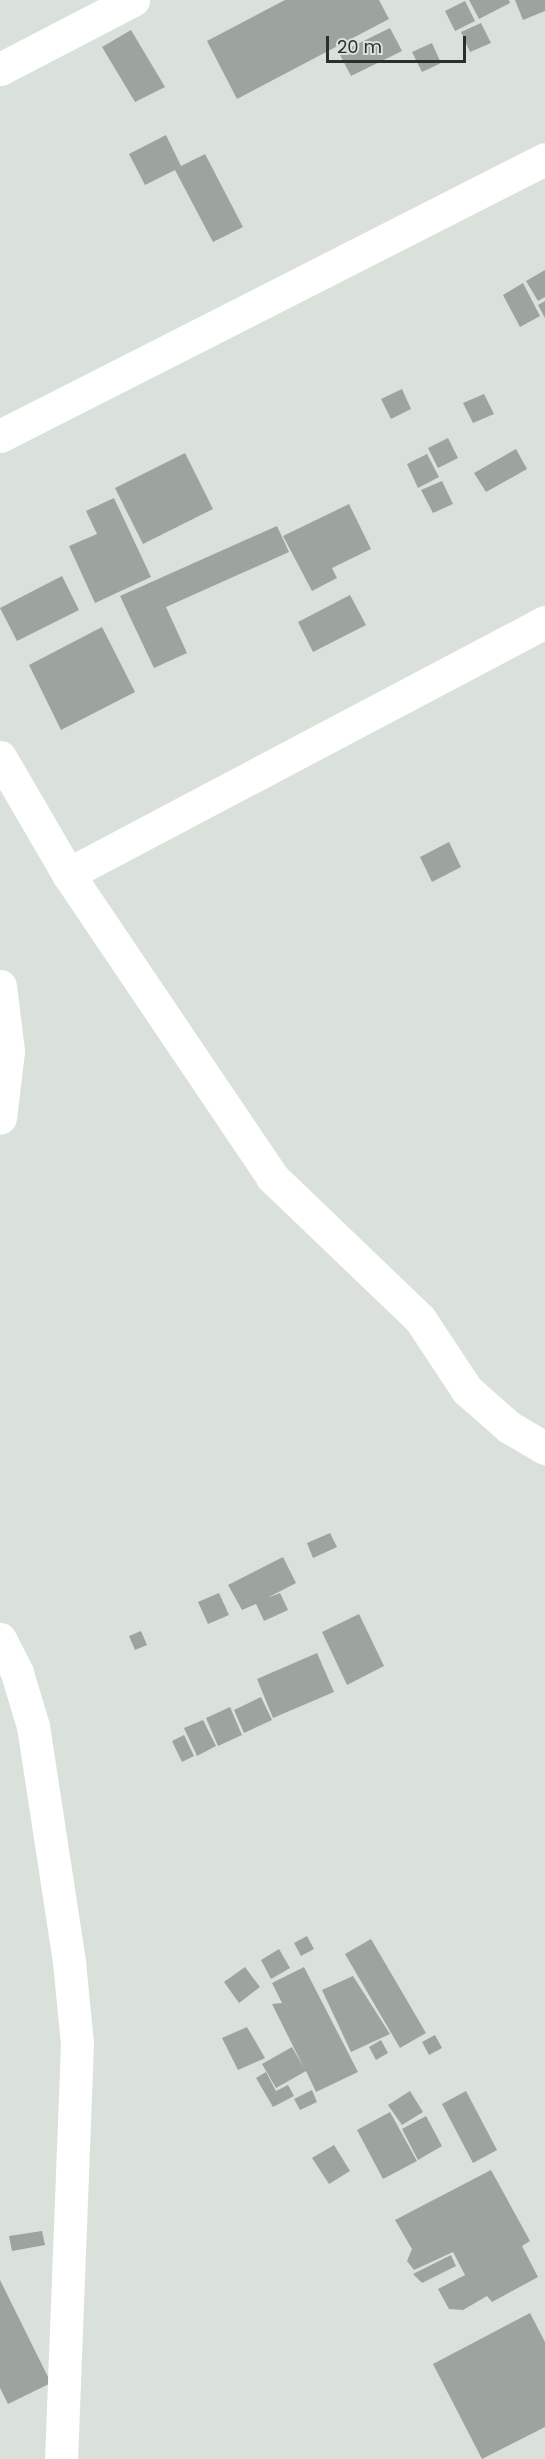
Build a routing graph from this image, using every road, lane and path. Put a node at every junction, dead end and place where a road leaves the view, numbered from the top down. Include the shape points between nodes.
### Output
1 (134, 0) edge
2 (0, 69) edge
3 (545, 159) edge
4 (0, 436) edge
5 (545, 622) edge
6 (0, 757) edge
7 (68, 874) junction
8 (0, 986) edge
9 (0, 1118) edge
10 (545, 1448) edge
11 (0, 1639) edge
12 (61, 2459) edge

1 - 2 street
3 - 4 street
5 - 7 street
6 - 7 street
7 - 10 street via 272,1177 420,1319 467,1390 509,1427
8 - 9 street via 8,1051
11 - 12 street via 17,1673 33,1726 69,1962 77,2044

